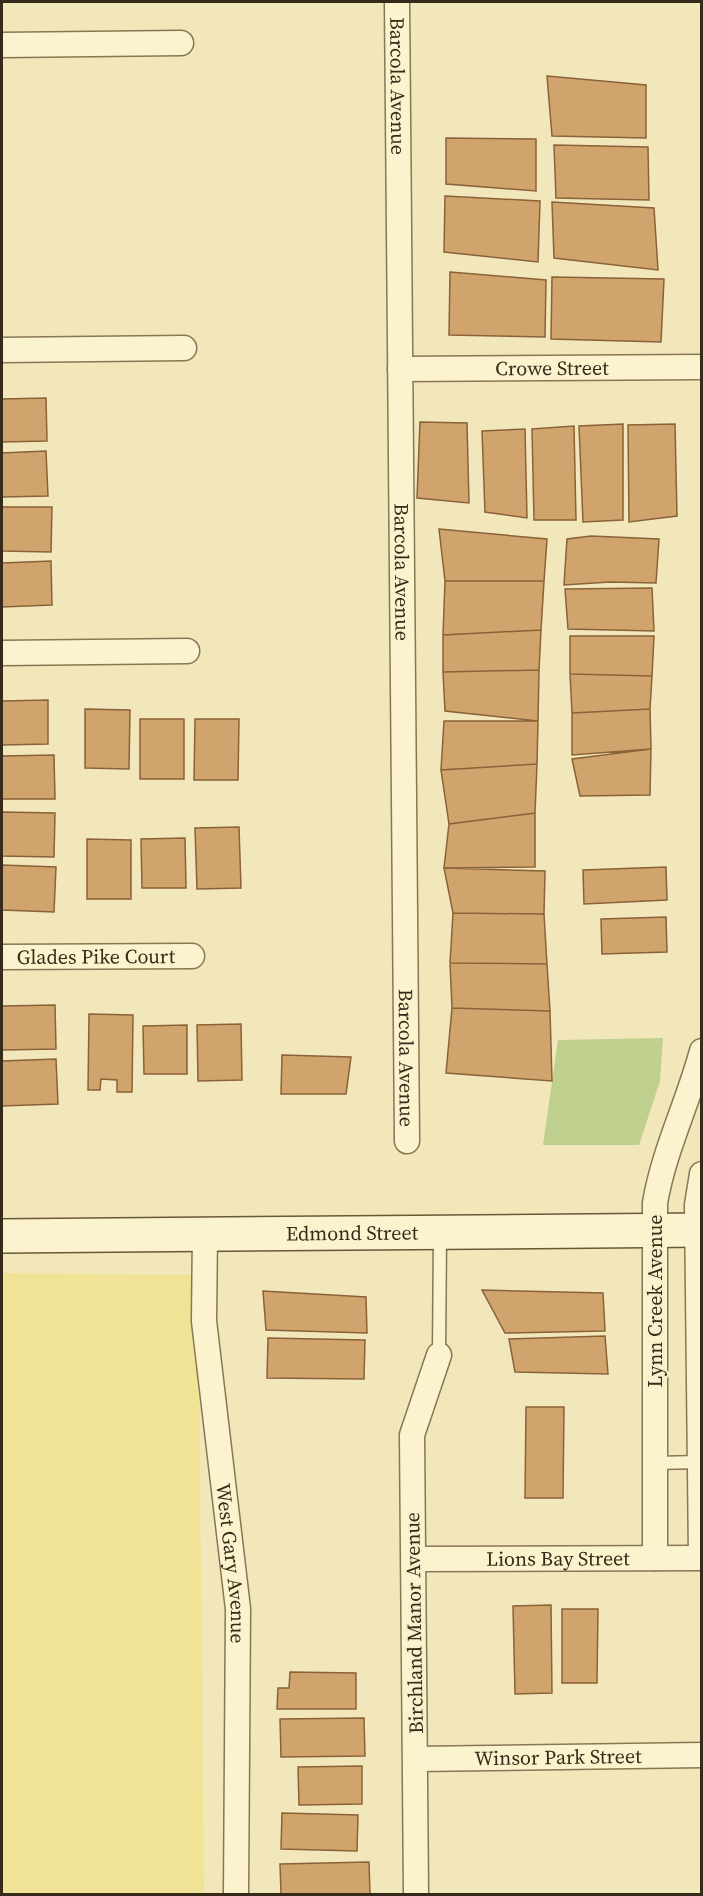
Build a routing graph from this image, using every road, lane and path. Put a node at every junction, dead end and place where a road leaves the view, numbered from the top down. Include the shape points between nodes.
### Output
1 (397, 2) edge
2 (181, 43) dead end
3 (2, 45) edge
4 (184, 348) dead end
5 (2, 350) edge
6 (702, 367) edge
7 (400, 369) junction
8 (187, 651) dead end
9 (2, 653) edge
10 (192, 956) dead end
11 (2, 957) edge
12 (702, 1051) edge
13 (697, 1081) edge
14 (407, 1141) dead end
15 (702, 1174) edge
16 (654, 1230) junction
17 (699, 1230) edge
18 (440, 1232) junction
19 (205, 1233) junction
20 (2, 1236) edge
21 (439, 1355) joint
22 (700, 1462) edge
23 (655, 1463) junction
24 (655, 1558) junction
25 (701, 1558) edge
26 (414, 1559) junction
27 (702, 1755) edge
28 (416, 1759) junction
29 (236, 1894) edge
30 (416, 1894) edge

1 - 7 street, Barcola Avenue
2 - 3 street
4 - 5 street
6 - 7 street, Crowe Street
7 - 14 street, Barcola Avenue
8 - 9 street
10 - 11 street, Glades Pike Court
12 - 13 street, Lynn Creek Avenue
13 - 16 street, Lynn Creek Avenue via 667,1150 655,1203
15 - 17 street via 697,1205
16 - 17 street, Edmond Street
16 - 18 street, Edmond Street
16 - 23 street, Lynn Creek Avenue
17 - 22 street
18 - 19 street, Edmond Street
18 - 21 lane
19 - 20 street, Edmond Street
19 - 29 street, West Gary Avenue via 204,1321 238,1609
21 - 26 street, Birchland Manor Avenue via 412,1436
22 - 23 lane
22 - 25 street
23 - 24 street, Lynn Creek Avenue
24 - 25 street, Lions Bay Street
24 - 26 street, Lions Bay Street
26 - 28 street, Birchland Manor Avenue
27 - 28 street, Winsor Park Street
28 - 30 street, Birchland Manor Avenue

